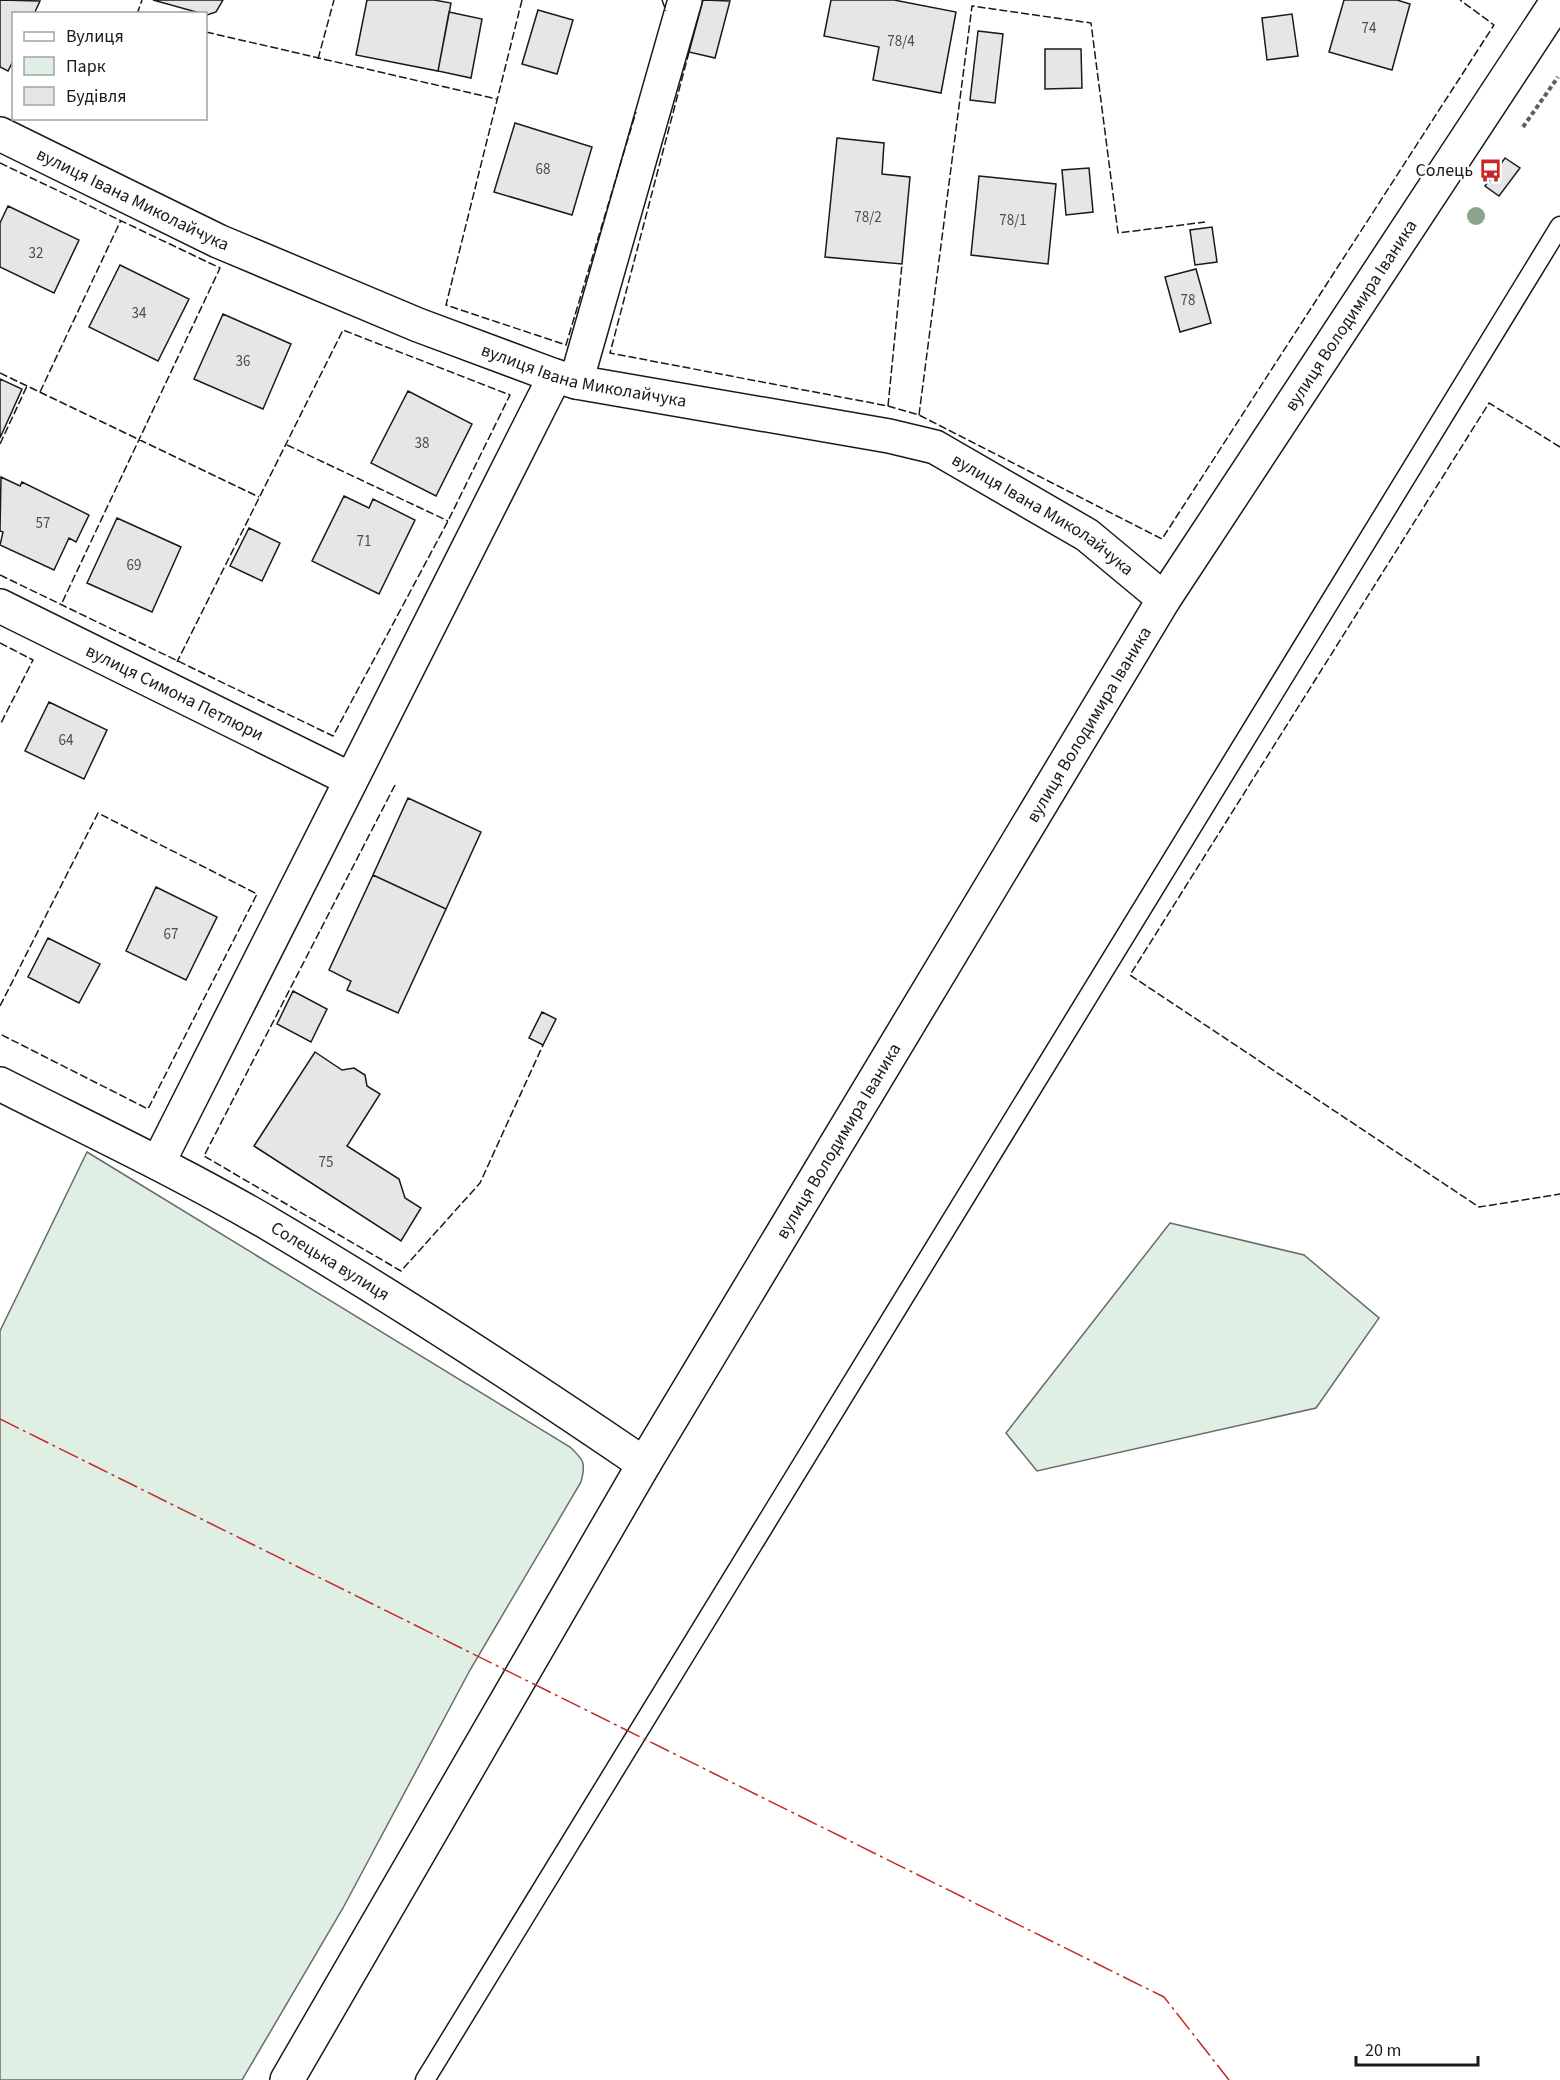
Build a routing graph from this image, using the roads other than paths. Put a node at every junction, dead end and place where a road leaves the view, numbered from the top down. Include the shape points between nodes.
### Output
1 (685, 0) edge
2 (1559, 0) edge
3 (0, 134) edge
4 (1560, 226) edge
5 (566, 379) junction
6 (1164, 598) junction
7 (0, 606) edge
8 (350, 779) junction
9 (0, 1084) edge
10 (158, 1163) junction
11 (644, 1464) junction
12 (286, 2080) edge
13 (425, 2080) edge

1 - 5 street
2 - 6 street, вулиця Володимира Іваника
3 - 5 street, вулиця Івана Миколайчука via 218,241 418,325
4 - 13 lane
5 - 6 street, вулиця Івана Миколайчука via 935,447 1087,535
5 - 8 street
6 - 11 street, вулиця Володимира Іваника
7 - 8 street, вулиця Симона Петлюри
8 - 10 street
9 - 10 street, Солецька вулиця
10 - 11 street, Солецька вулиця via 266,1222 545,1396
11 - 12 street, вулиця Володимира Іваника

